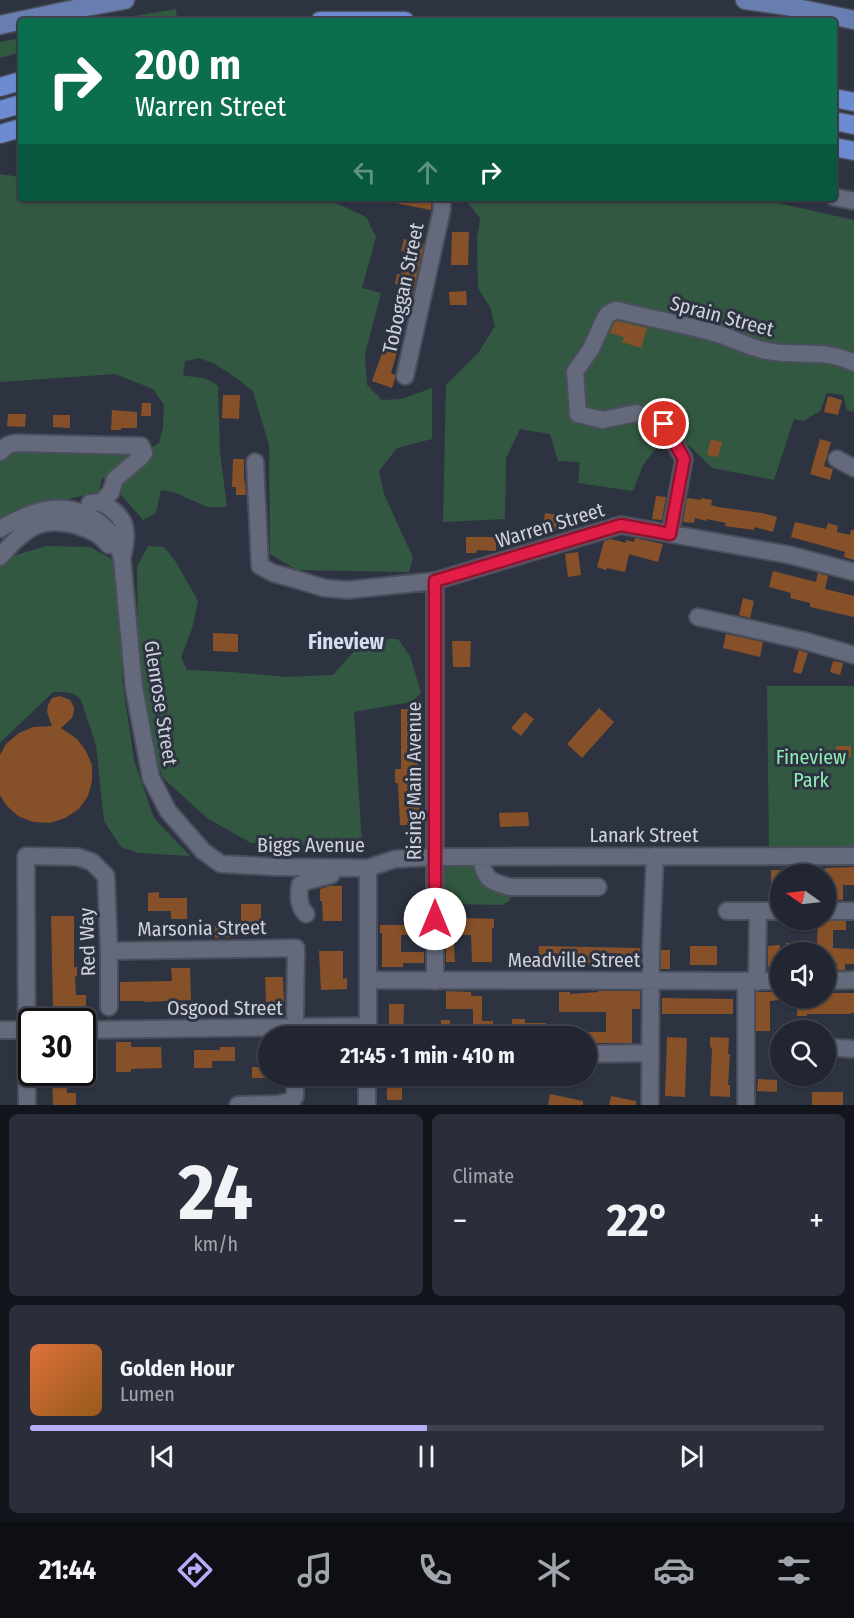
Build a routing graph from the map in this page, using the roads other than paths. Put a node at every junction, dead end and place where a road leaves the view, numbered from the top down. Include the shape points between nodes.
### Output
1 (124, 0) edge
2 (745, 0) edge
3 (33, 18) edge
4 (854, 20) edge
5 (18, 21) edge
6 (0, 25) edge
7 (18, 82) edge
8 (0, 87) edge
9 (837, 99) edge
10 (854, 102) edge
11 (18, 105) edge
12 (0, 110) edge
13 (837, 121) edge
14 (854, 125) edge
15 (18, 129) edge
16 (0, 134) edge
17 (837, 148) edge
18 (854, 151) edge
19 (837, 198) edge
20 (854, 201) edge
21 (442, 204) edge
22 (854, 363) edge
23 (405, 376) dead end
24 (0, 452) edge
25 (837, 459) dead end
26 (255, 462) dead end
27 (854, 468) edge
28 (100, 503) junction
29 (67, 509) junction
30 (0, 529) edge
31 (670, 534) junction
32 (0, 557) edge
33 (122, 558) junction
34 (854, 572) edge
35 (435, 581) junction
36 (698, 617) dead end
37 (854, 655) edge
38 (655, 856) junction
39 (854, 856) edge
40 (434, 857) junction
41 (482, 857) junction
42 (221, 864) joint
43 (368, 868) junction
44 (339, 869) junction
45 (598, 887) dead end
46 (727, 911) dead end
47 (758, 911) junction
48 (770, 911) edge
49 (836, 911) edge
50 (854, 911) edge
51 (306, 914) dead end
52 (109, 951) junction
53 (368, 980) junction
54 (854, 980) edge
55 (435, 981) junction
56 (650, 981) junction
57 (770, 981) edge
58 (836, 981) edge
59 (752, 982) junction
60 (109, 1007) dead end
61 (29, 1008) edge
62 (295, 1026) edge
63 (368, 1026) edge
64 (258, 1028) edge
65 (0, 1030) edge
66 (18, 1030) edge
67 (96, 1030) edge
68 (836, 1048) edge
69 (854, 1049) edge
70 (650, 1053) junction
71 (597, 1054) edge
72 (28, 1086) edge
73 (295, 1086) edge
74 (367, 1086) edge
75 (27, 1105) edge
76 (238, 1105) edge
77 (367, 1105) edge
78 (650, 1105) edge
79 (746, 1105) edge

1 - 3 main road
2 - 4 main road
5 - 6 main road
7 - 8 highway
9 - 10 highway
11 - 12 highway
13 - 14 highway
15 - 16 highway
17 - 18 highway
19 - 20 street
21 - 23 street, Toboggan Street
22 - 31 street, Sprain Street via 811,352 767,351 715,333 611,312 575,372 578,414 603,420 636,413 664,424 684,459
24 - 28 street via 15,443 141,446 144,453 115,479 111,492
25 - 27 street
26 - 35 street, Warren Street via 261,566 316,585 347,590
28 - 29 street
28 - 33 street via 116,513 124,525
29 - 30 street, Glenrose Street via 35,513
29 - 33 street, Glenrose Street via 98,522 117,541
31 - 34 street, Warren Street via 790,555
31 - 35 street, Warren Street via 621,525
32 - 33 street via 22,534 37,525 64,522 97,533
33 - 42 street, Glenrose Street via 134,688 151,778 168,811 203,851
35 - 40 street, Rising Main Avenue
36 - 37 street
38 - 39 street, Lanark Street
38 - 41 street, Lanark Street
38 - 56 street
40 - 41 street, Lanark Street
40 - 43 street, Biggs Avenue via 395,859
40 - 55 street, Rising Main Avenue
41 - 45 street via 486,877 497,884
42 - 44 street, Biggs Avenue
43 - 44 street, Biggs Avenue
43 - 53 street
44 - 51 street via 330,876 300,885 301,909
46 - 47 street
47 - 48 street
47 - 59 street
49 - 50 street
52 - 60 street, Red Way
52 - 61 street, Red Way via 105,876 92,862 78,857 26,856
52 - 62 street, Marsonia Street via 297,948
53 - 55 street, Meadville Street
53 - 63 street
54 - 58 street
55 - 56 street, Meadville Street
56 - 59 street, Meadville Street
56 - 70 street
57 - 59 street, Meadville Street
59 - 79 street
64 - 67 street, Osgood Street
65 - 66 street
68 - 69 street
70 - 71 street
70 - 78 street
72 - 75 street
73 - 76 street via 293,1100
74 - 77 street

